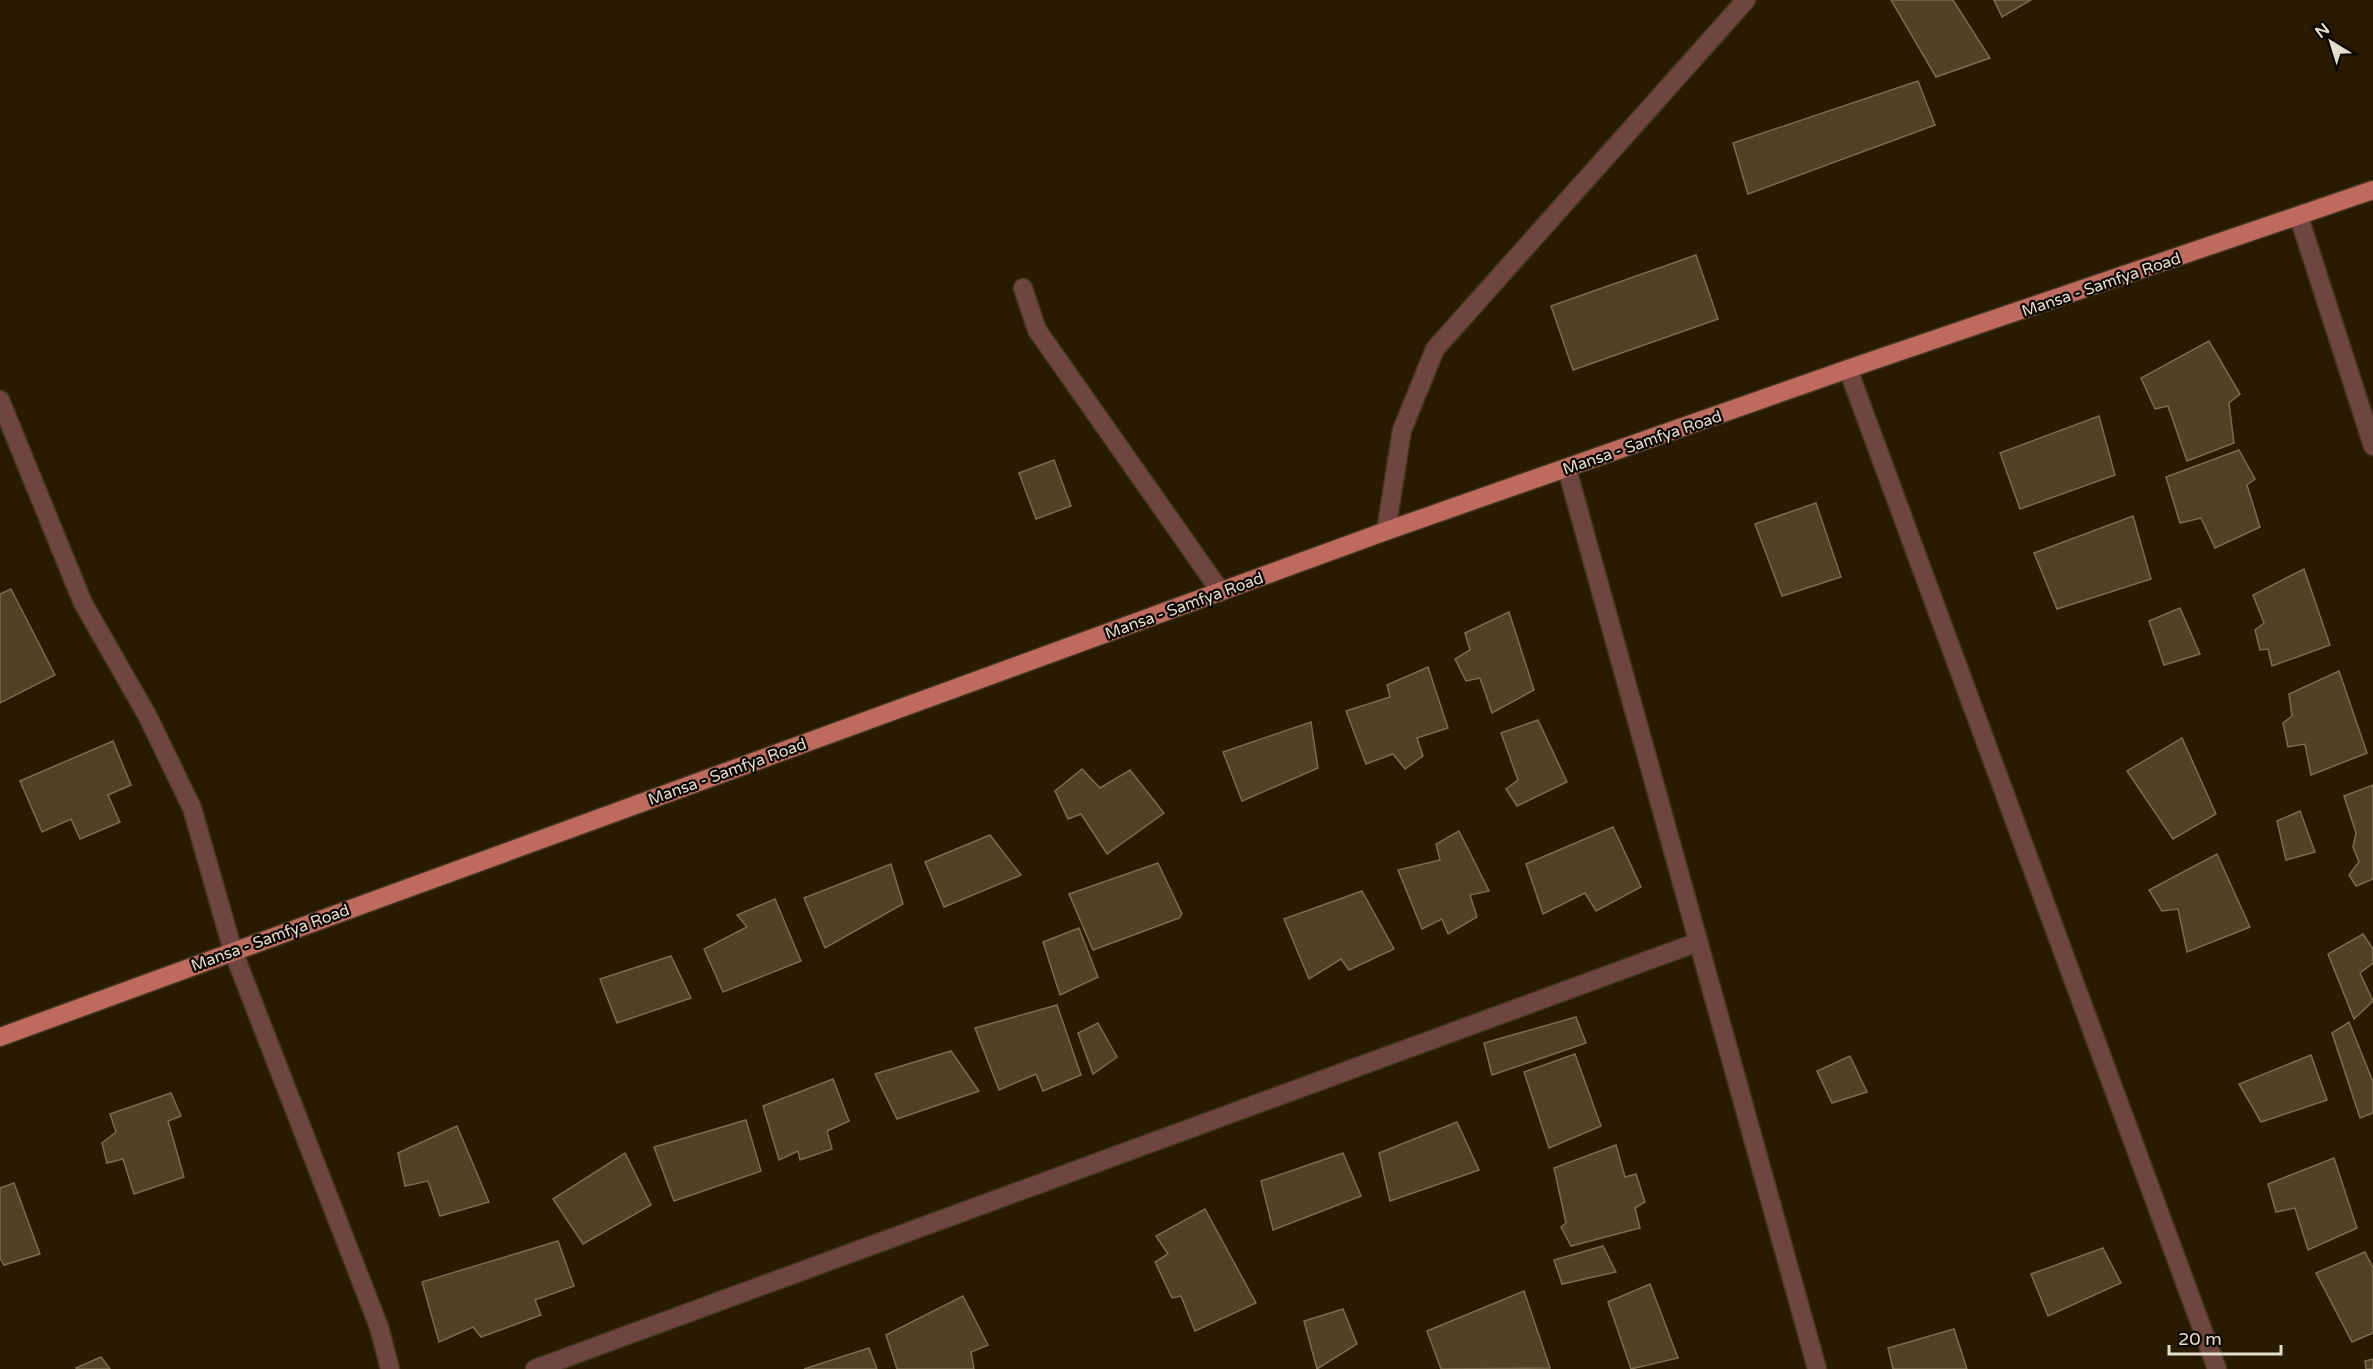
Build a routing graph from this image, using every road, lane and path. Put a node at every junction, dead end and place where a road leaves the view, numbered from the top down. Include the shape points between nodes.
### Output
1 (1746, 0) edge
2 (2373, 190) edge
3 (2299, 217) junction
4 (1023, 288) dead end
5 (1848, 369) junction
6 (0, 400) edge
7 (2373, 446) edge
8 (1567, 469) junction
9 (1386, 531) junction
10 (1221, 592) junction
11 (1698, 942) junction
12 (233, 951) junction
13 (0, 1036) edge
14 (390, 1369) edge
15 (535, 1369) edge
16 (1817, 1369) edge
17 (2217, 1369) edge

1 - 9 street via 1435,349 1402,430
2 - 3 main road, Mansa - Samfya Road
3 - 5 main road, Mansa - Samfya Road
3 - 7 street
4 - 10 street via 1037,330
5 - 8 main road, Mansa - Samfya Road
5 - 17 street
6 - 12 street via 83,603 147,715 192,808
8 - 9 main road, Mansa - Samfya Road
8 - 11 street
9 - 10 main road, Mansa - Samfya Road
10 - 12 main road, Mansa - Samfya Road
11 - 15 street
11 - 16 street
12 - 13 main road, Mansa - Samfya Road
12 - 14 street via 379,1327

